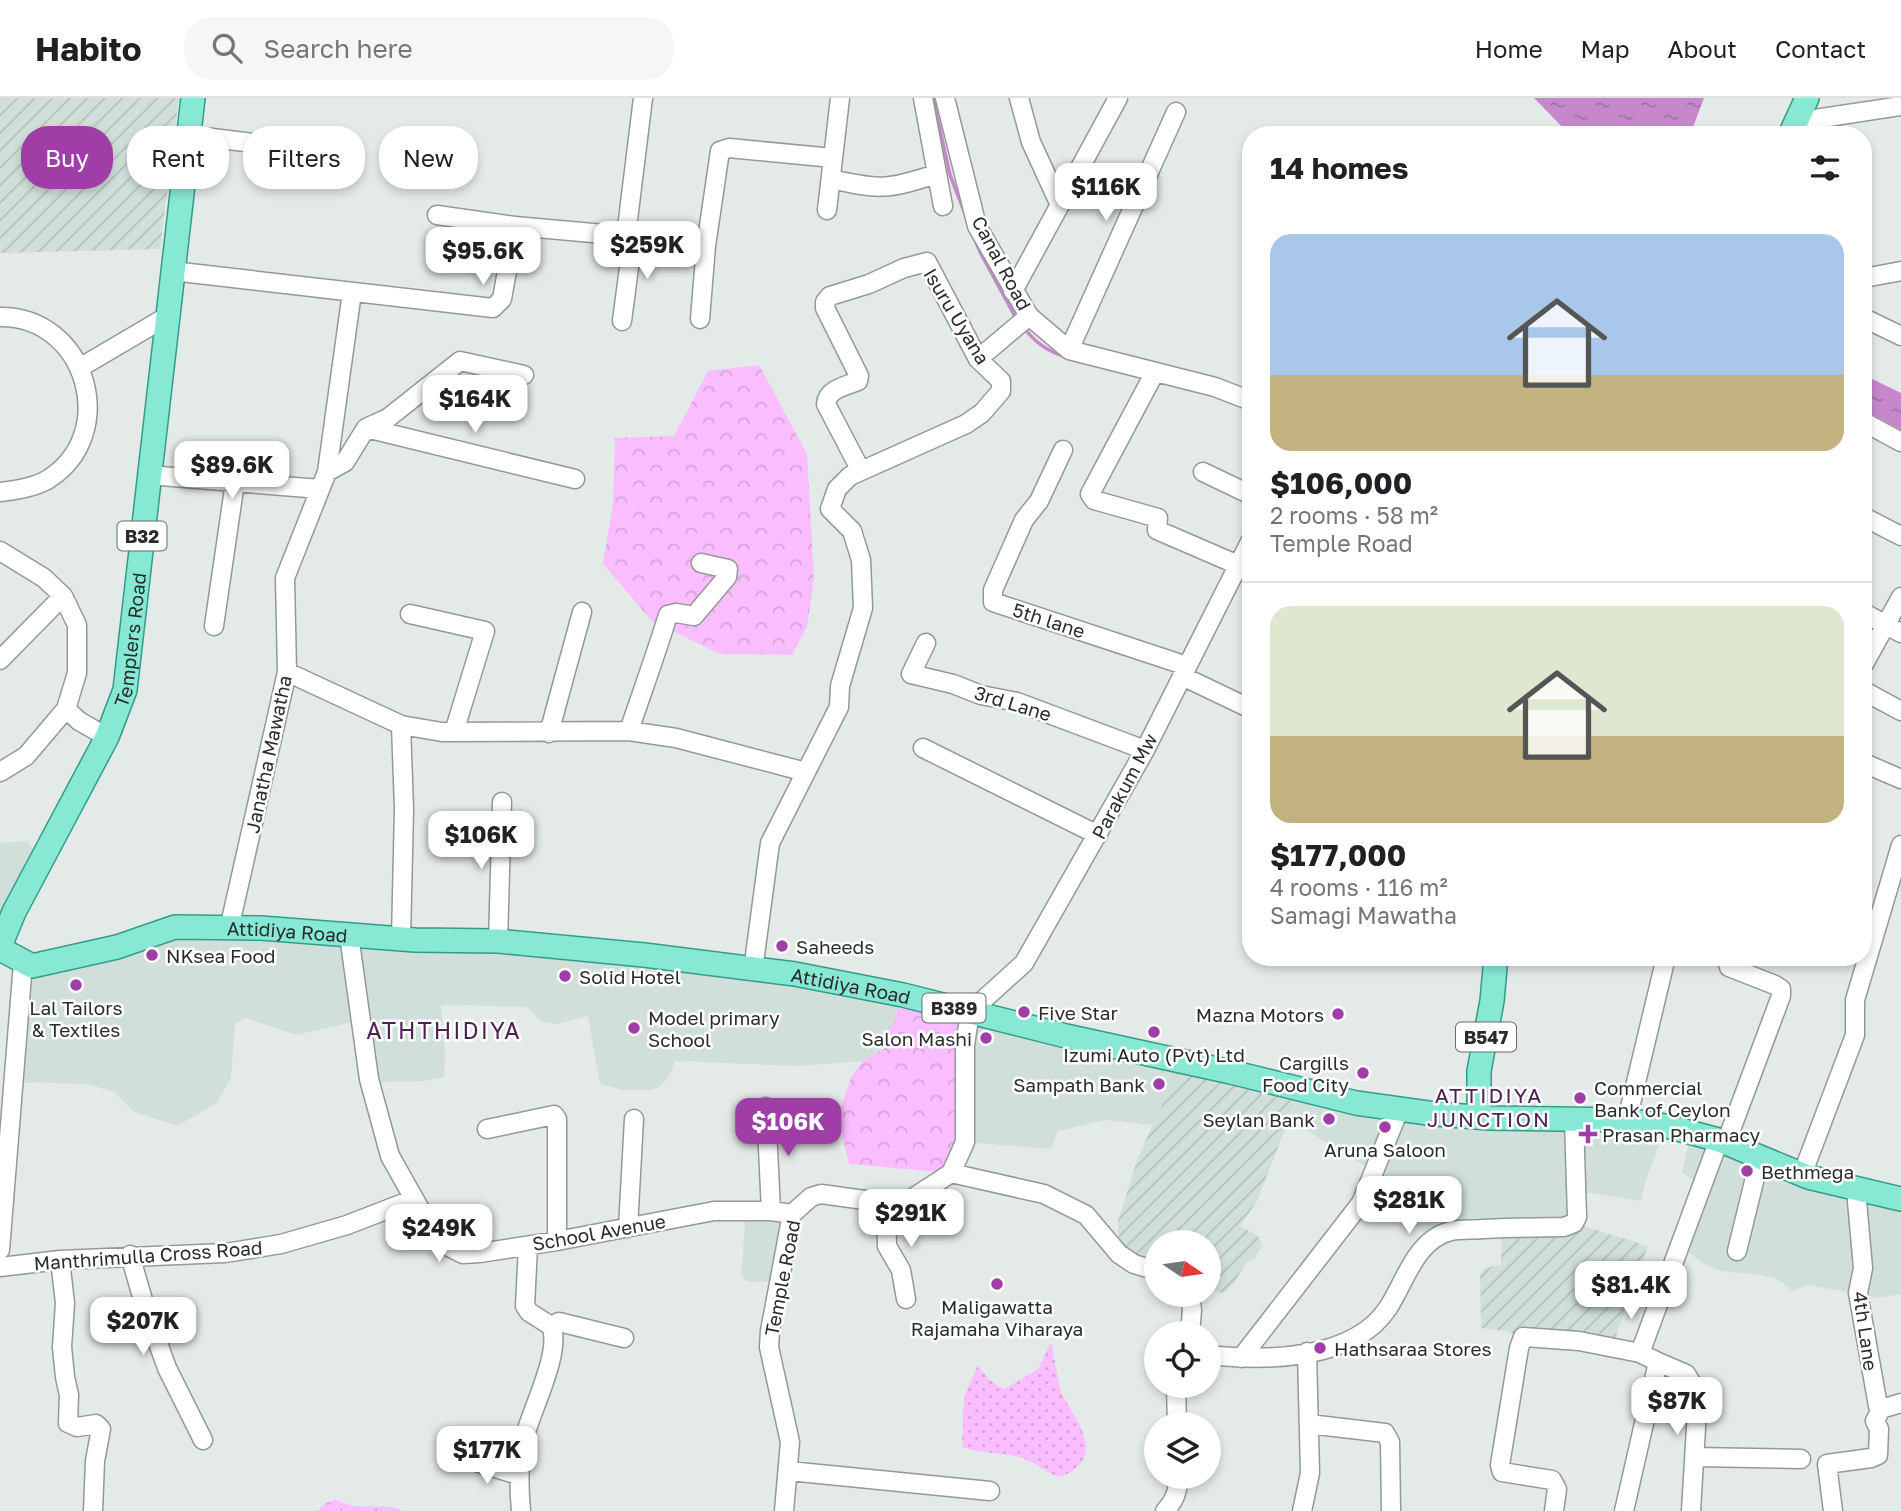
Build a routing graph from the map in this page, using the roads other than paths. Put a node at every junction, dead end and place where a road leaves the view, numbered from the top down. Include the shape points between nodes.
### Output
1 (193, 98) edge
2 (643, 98) edge
3 (840, 98) edge
4 (923, 98) edge
5 (945, 98) edge
6 (1019, 98) edge
7 (1118, 98) edge
8 (1807, 98) edge
9 (1901, 106) edge
10 (1176, 112) dead end
11 (189, 126) edge
12 (1793, 126) edge
13 (1806, 126) edge
14 (833, 158) junction
15 (936, 174) junction
16 (831, 179) junction
17 (182, 189) edge
18 (1060, 205) junction
19 (943, 206) dead end
20 (828, 210) dead end
21 (437, 215) dead end
22 (515, 226) junction
23 (630, 236) junction
24 (706, 246) junction
25 (172, 271) junction
26 (1901, 271) edge
27 (1872, 276) edge
28 (1013, 291) junction
29 (352, 292) junction
30 (0, 317) edge
31 (166, 317) junction
32 (700, 319) dead end
33 (1024, 320) junction
34 (622, 321) dead end
35 (1872, 322) edge
36 (1901, 336) edge
37 (1069, 350) junction
38 (978, 359) junction
39 (80, 368) junction
40 (1155, 372) junction
41 (524, 375) dead end
42 (1242, 398) edge
43 (1872, 426) edge
44 (366, 428) junction
45 (1901, 442) edge
46 (1062, 450) dead end
47 (861, 471) junction
48 (327, 472) junction
49 (1203, 472) dead end
50 (148, 475) junction
51 (575, 479) dead end
52 (235, 482) junction
53 (320, 489) junction
54 (1242, 491) edge
55 (0, 492) edge
56 (1872, 521) edge
57 (1901, 536) edge
58 (0, 551) edge
59 (1242, 557) edge
60 (701, 563) dead end
61 (1238, 565) junction
62 (63, 596) junction
63 (1901, 597) edge
64 (582, 612) dead end
65 (410, 614) dead end
66 (1872, 617) edge
67 (214, 626) dead end
68 (1893, 629) edge
69 (926, 643) dead end
70 (1872, 654) edge
71 (0, 660) edge
72 (1184, 671) junction
73 (287, 672) junction
74 (1872, 695) edge
75 (1242, 704) edge
76 (66, 709) junction
77 (1901, 711) edge
78 (401, 725) junction
79 (629, 731) junction
80 (454, 732) junction
81 (549, 733) junction
82 (107, 737) junction
83 (923, 748) dead end
84 (1145, 750) junction
85 (1872, 766) edge
86 (0, 772) edge
87 (806, 772) junction
88 (1901, 779) edge
89 (502, 802) dead end
90 (1098, 835) junction
91 (1901, 845) edge
92 (229, 929) junction
93 (349, 935) junction
94 (401, 939) junction
95 (498, 941) junction
96 (1872, 943) edge
97 (0, 946) edge
98 (23, 963) junction
99 (1495, 966) edge
100 (1664, 966) edge
101 (1729, 966) edge
102 (1865, 966) edge
103 (753, 970) junction
104 (970, 1012) junction
105 (766, 1107) dead end
106 (1399, 1110) junction
107 (1479, 1118) junction
108 (634, 1119) dead end
109 (1574, 1119) junction
110 (1627, 1120) junction
111 (488, 1129) dead end
112 (1722, 1141) junction
113 (1760, 1157) junction
114 (951, 1173) junction
115 (1802, 1175) junction
116 (1856, 1190) junction
117 (414, 1199) junction
118 (1901, 1199) edge
119 (886, 1203) junction
120 (771, 1211) junction
121 (792, 1214) junction
122 (628, 1228) junction
123 (557, 1241) junction
124 (528, 1246) junction
125 (0, 1250) edge
126 (1737, 1251) dead end
127 (130, 1255) junction
128 (60, 1259) junction
129 (1144, 1267) edge
130 (0, 1268) edge
131 (906, 1298) dead end
132 (551, 1326) junction
133 (624, 1338) dead end
134 (1307, 1352) junction
135 (1640, 1353) junction
136 (1221, 1356) edge
137 (1241, 1358) junction
138 (1658, 1362) junction
139 (1901, 1404) edge
140 (1881, 1409) junction
141 (1309, 1424) junction
142 (203, 1440) dead end
143 (1696, 1457) junction
144 (466, 1459) dead end
145 (1801, 1459) dead end
146 (789, 1471) junction
147 (518, 1475) junction
148 (1178, 1489) edge
149 (990, 1491) dead end
150 (93, 1511) edge
151 (521, 1511) edge
152 (784, 1511) edge
153 (1166, 1511) edge
154 (1302, 1511) edge
155 (1391, 1511) edge
156 (1553, 1511) edge
157 (1624, 1511) edge
158 (1691, 1511) edge
159 (1833, 1511) edge

1 - 11 main road, Templers Road / B32
2 - 23 street
3 - 14 street
4 - 15 street
5 - 28 street, Canal Road via 977,226
6 - 18 street via 1031,142
7 - 18 street
8 - 12 main road
9 - 13 street
10 - 37 street
14 - 16 street
14 - 24 street via 729,148 720,151
15 - 16 street via 899,187 873,188
15 - 19 street
16 - 20 street
17 - 25 main road, Templers Road / B32
18 - 28 street
21 - 22 street
22 - 23 street
22 - 29 street via 502,299 493,308
23 - 24 street
23 - 34 street
24 - 32 street
25 - 29 street
25 - 31 main road, Templers Road / B32
26 - 27 street
28 - 33 street, Canal Road
29 - 48 street, Janatha Mawatha
30 - 39 street via 33,323 52,333 69,348
31 - 39 street
31 - 50 main road, Templers Road / B32
33 - 37 street, Canal Road
33 - 38 street
35 - 36 street
37 - 40 street, Canal Road
38 - 47 street, Isuru Uyana via 1001,382 1001,391 982,413
38 - 47 street, Isuru Uyana via 927,262 830,296 825,308 859,376 858,381 833,391 826,404
39 - 55 street via 88,392 88,417 74,452 47,479 24,489
40 - 42 street, Canal Road
40 - 61 street via 1090,494 1094,500 1158,518 1157,530
41 - 44 street via 460,361 388,418
43 - 45 street
44 - 48 street via 345,462
44 - 51 street
46 - 72 street, 5th lane via 1039,501 1024,520 993,590 993,602
47 - 87 street, Isuru Uyana via 836,489 830,509 852,531 861,560 863,608 840,686 839,707
48 - 53 street, Janatha Mawatha
49 - 54 street
50 - 52 street
50 - 82 main road, Templers Road / B32 via 125,690
52 - 53 street
52 - 67 street
53 - 73 street, Janatha Mawatha via 285,578
56 - 57 street
58 - 62 street via 44,578
59 - 61 street, Parakum Mw
60 - 79 street via 728,569 727,577 694,616 668,615
61 - 72 street, Parakum Mw
62 - 71 street
62 - 76 street via 77,625 77,673
63 - 68 street
64 - 81 street
65 - 80 street via 485,631
66 - 68 street
68 - 70 street
69 - 84 street, 3rd Lane via 911,674 1017,702
72 - 75 street
72 - 84 street, Parakum Mw
73 - 78 street
73 - 92 street, Janatha Mawatha
74 - 77 street
76 - 82 street
76 - 86 street via 26,756
78 - 80 street
78 - 94 street
79 - 81 street
79 - 87 street via 676,738
80 - 81 street
82 - 97 main road, Templers Road / B32
83 - 90 street
84 - 90 street, Parakum Mw
85 - 88 street
87 - 103 street via 770,843
89 - 95 street
90 - 104 street, Parakum Mw via 1024,963
91 - 96 street
92 - 93 main road, Attidiya Road / B389
92 - 98 main road, Attidiya Road / B389 via 175,927 117,947 32,966
93 - 94 main road, Attidiya Road / B389
93 - 117 street, School Avenue via 375,1105 390,1156
94 - 95 main road, Attidiya Road / B389
95 - 103 main road, Attidiya Road / B389
97 - 98 main road
98 - 125 street
99 - 107 main road, B547 via 1479,1071
100 - 110 street
101 - 112 street via 1775,985 1781,996
102 - 115 street via 1855,1000 1855,1035
103 - 104 main road, Attidiya Road / B389 via 837,982
104 - 106 main road, Attidiya Road / B389 via 1300,1091
104 - 114 street via 965,1045 965,1142
105 - 120 street
106 - 107 main road, Attidiya Road / B389
106 - 137 street via 1361,1203
107 - 109 main road, Attidiya Road / B389
108 - 122 street
109 - 110 main road, Attidiya Road / B389
109 - 134 street via 1574,1223 1450,1231 1419,1252 1387,1309 1359,1336
110 - 112 main road, Attidiya Road / B389
111 - 123 street via 554,1115 557,1119
112 - 113 main road, Attidiya Road / B389
112 - 135 street
113 - 115 main road, Attidiya Road / B389
113 - 126 street
114 - 119 street, Temple Road via 905,1203
114 - 129 street via 1059,1200 1086,1215 1119,1254
115 - 116 main road, Attidiya Road / B389
116 - 118 main road, Attidiya Road / B389
116 - 140 street, 4th Lane via 1863,1268 1857,1293
117 - 124 street, School Avenue via 430,1227 447,1246 463,1254
117 - 127 street, Manthrimulla Cross Road via 281,1244 225,1253
119 - 121 street, Temple Road via 821,1194 811,1196
119 - 131 street via 887,1246 901,1270
120 - 121 street, School Avenue
120 - 122 street, School Avenue via 714,1211
121 - 146 street, Temple Road via 769,1347 788,1427
122 - 123 street, School Avenue
123 - 124 street, School Avenue
124 - 132 street via 525,1306
127 - 128 street, Manthrimulla Cross Road
127 - 142 street via 167,1368
128 - 130 street, Manthrimulla Cross Road
128 - 150 street via 68,1423 77,1427 96,1424 101,1429
132 - 133 street via 559,1322
132 - 147 street via 555,1344 523,1443
134 - 137 street via 1272,1359
134 - 141 street
135 - 138 street
135 - 156 street via 1579,1341 1523,1337 1500,1465 1502,1472 1552,1480 1558,1489
136 - 137 street
138 - 143 street via 1686,1374 1698,1394
138 - 157 street
139 - 140 street
140 - 159 street, 4th Lane via 1875,1421 1878,1455 1827,1464
141 - 154 street via 1310,1473
141 - 155 street via 1385,1433 1390,1442
143 - 145 street
143 - 158 street
144 - 147 street
146 - 149 street
146 - 152 street, Temple Road
147 - 151 street
148 - 153 street

